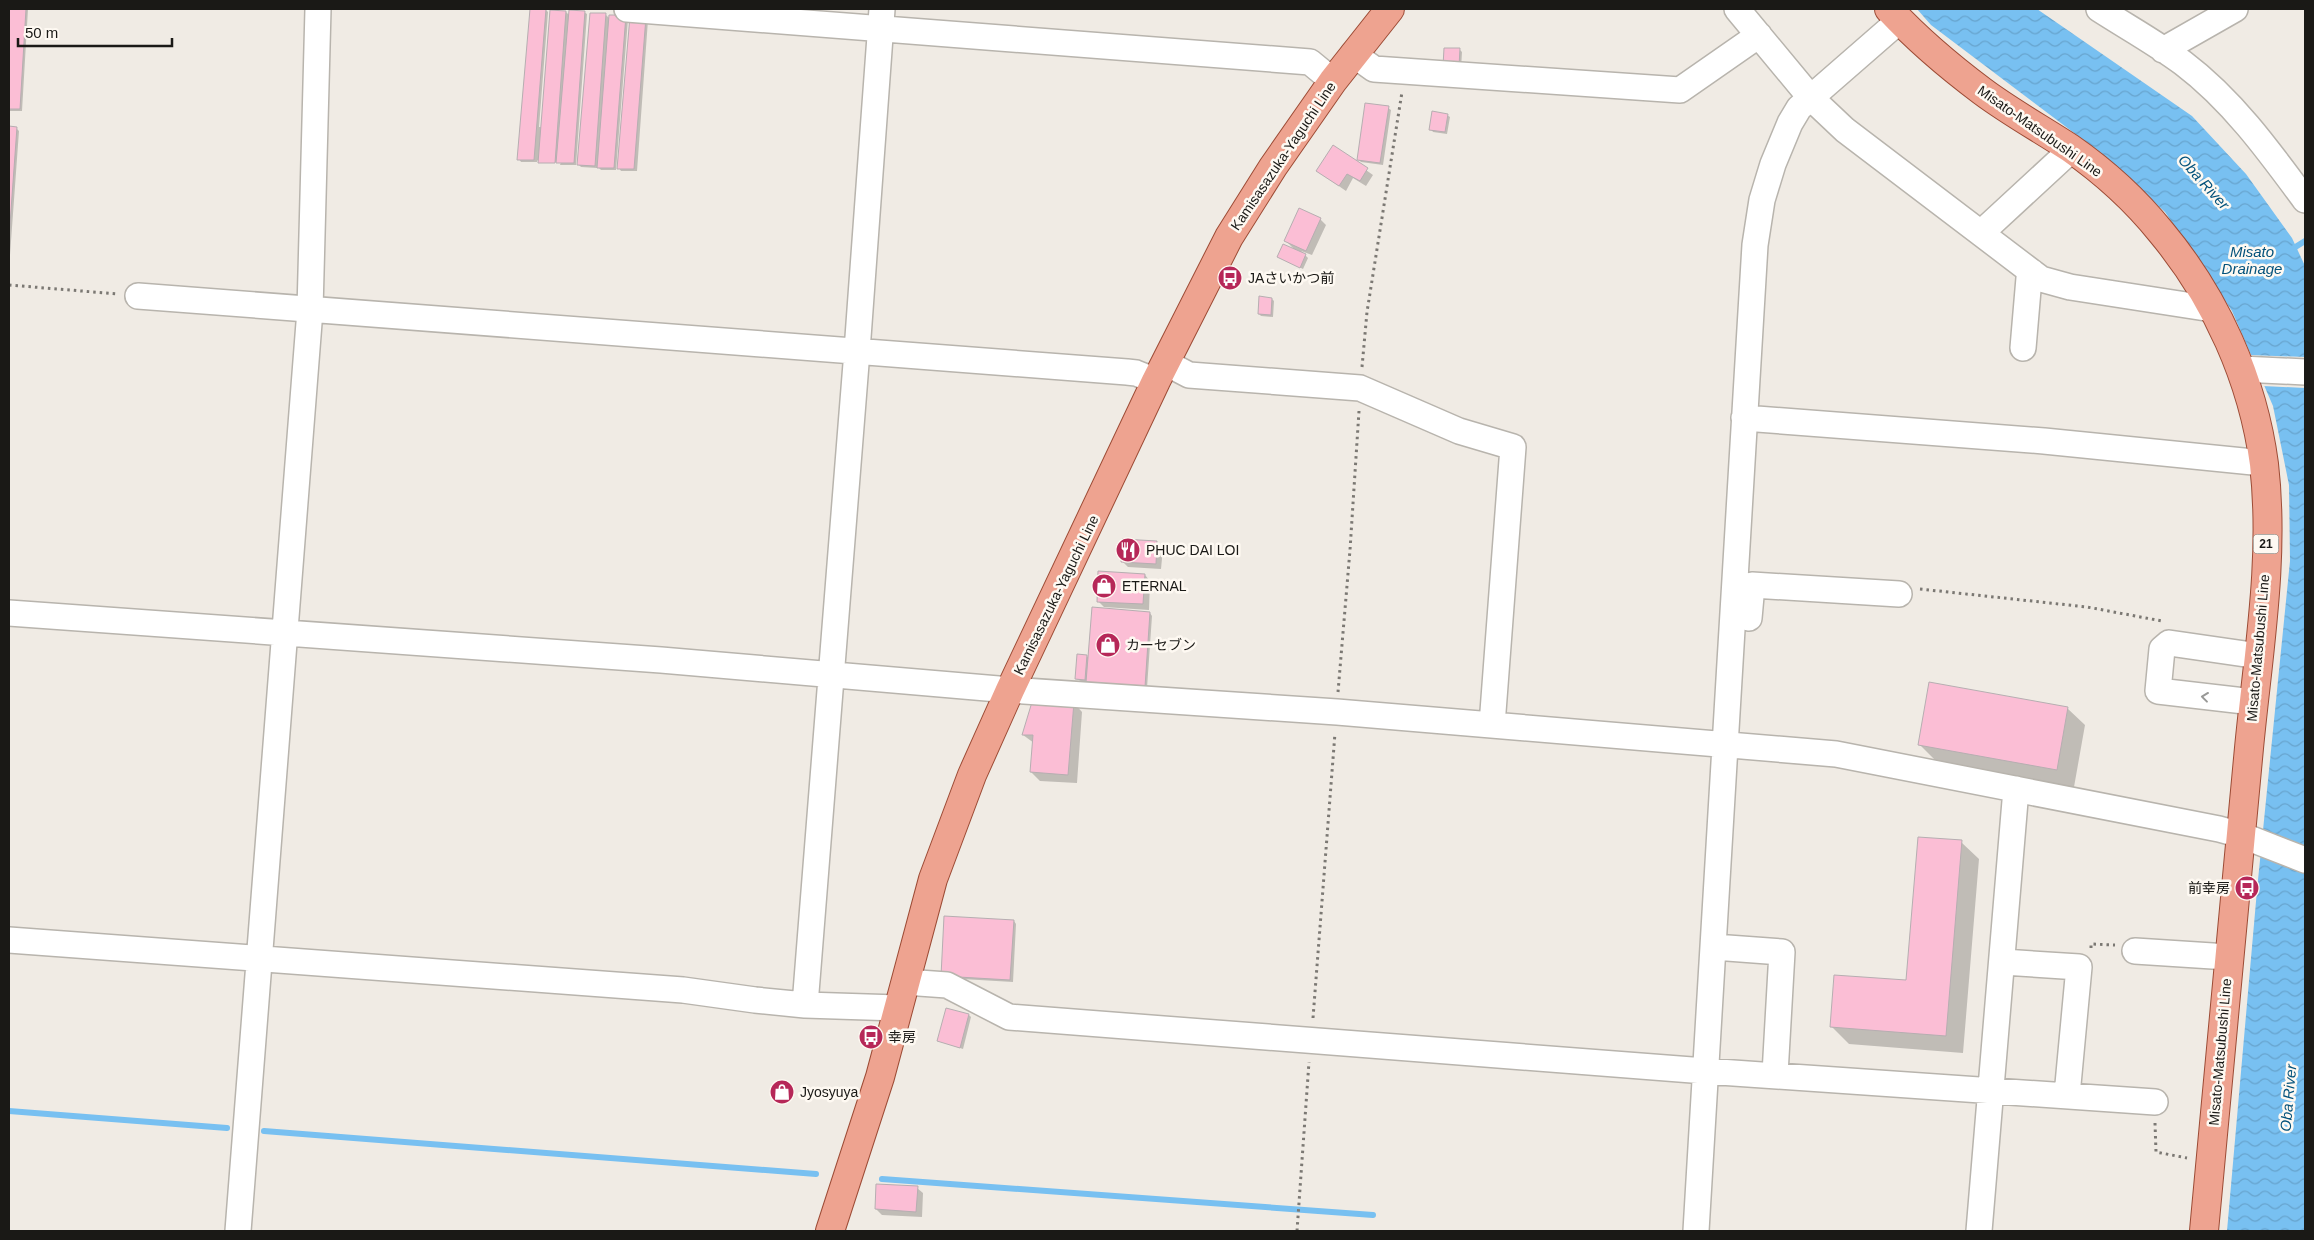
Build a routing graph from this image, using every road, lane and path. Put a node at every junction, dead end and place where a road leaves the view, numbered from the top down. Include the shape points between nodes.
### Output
1 (318, 9) edge
2 (627, 9) edge
3 (1390, 9) edge
4 (1737, 9) edge
5 (2099, 9) edge
6 (2235, 9) edge
7 (1894, 15) edge
8 (881, 19) edge
9 (1759, 35) junction
10 (2163, 50) junction
11 (1353, 54) junction
12 (1406, 71) junction
13 (1333, 81) junction
14 (1810, 97) junction
15 (2072, 149) junction
16 (2305, 200) edge
17 (1981, 232) junction
18 (2032, 272) junction
19 (9, 285) edge
20 (138, 296) joint
21 (2212, 309) junction
22 (310, 310) junction
23 (2023, 348) dead end
24 (857, 352) junction
25 (2248, 369) junction
26 (1161, 372) junction
27 (2305, 372) edge
28 (1360, 388) junction
29 (1744, 418) junction
30 (2263, 463) junction
31 (1899, 594) joint
32 (9, 613) edge
33 (1741, 621) junction
34 (2164, 622) dead end
35 (284, 634) junction
36 (2259, 656) junction
37 (830, 675) junction
38 (1010, 690) junction
39 (2253, 702) junction
40 (1337, 712) junction
41 (1492, 725) junction
42 (1733, 744) junction
43 (2016, 789) junction
44 (2250, 838) junction
45 (2305, 860) edge
46 (9, 940) edge
47 (1714, 947) junction
48 (2135, 951) joint
49 (2228, 957) junction
50 (259, 959) junction
51 (2003, 962) junction
52 (2079, 967) junction
53 (905, 982) junction
54 (804, 1005) junction
55 (898, 1008) junction
56 (1311, 1040) junction
57 (1705, 1071) junction
58 (1775, 1074) junction
59 (1991, 1090) junction
60 (2067, 1095) junction
61 (2155, 1102) joint
62 (2210, 1162) junction
63 (238, 1231) edge
64 (830, 1231) edge
65 (1297, 1231) edge
66 (1696, 1231) edge
67 (1979, 1231) edge
68 (2204, 1231) edge

1 - 22 street
2 - 8 street
3 - 11 main road, Kamisasazuka-Yaguchi Line
4 - 9 street
5 - 10 street
6 - 10 street
7 - 14 street
7 - 15 main road, Misato-Matsubushi Line / 21 via 1983,92
8 - 13 street via 1310,62
8 - 24 street
9 - 12 street via 1680,90
9 - 14 street
10 - 16 street via 2224,100 2258,136
11 - 12 street via 1374,69
11 - 13 main road, Kamisasazuka-Yaguchi Line
12 - 28 path via 1367,312
13 - 26 main road, Kamisasazuka-Yaguchi Line via 1229,237
14 - 17 street via 1844,130
14 - 29 street via 1790,123 1762,200 1755,246
15 - 17 street
15 - 21 main road, Misato-Matsubushi Line / 21 via 2103,174 2160,231 2185,263
17 - 18 street
18 - 21 street via 2070,287
18 - 23 street
19 - 20 path
20 - 22 street
21 - 25 main road, Misato-Matsubushi Line / 21
22 - 24 street
22 - 35 street
24 - 26 street via 1136,373
24 - 37 street
25 - 27 street
25 - 30 main road, Misato-Matsubushi Line / 21
26 - 28 street
26 - 38 main road, Kamisasazuka-Yaguchi Line
28 - 40 path
28 - 41 street via 1459,431 1513,447
29 - 30 street via 2044,441
29 - 33 street
30 - 36 main road, Misato-Matsubushi Line / 21 via 2267,534
31 - 33 street via 1752,585
31 - 34 path via 1921,588 2087,607
32 - 35 street
33 - 42 street
35 - 37 street via 651,659
35 - 50 street
36 - 39 main road, Misato-Matsubushi Line / 21
39 -> 36 street via 2158,691 2162,649 2169,643
37 - 38 street
37 - 54 street
38 - 40 street
38 - 53 main road, Kamisasazuka-Yaguchi Line via 972,775 933,879
39 - 44 main road, Misato-Matsubushi Line / 21
40 - 41 street
40 - 56 path
41 - 42 street
42 - 43 street via 1836,754
42 - 47 street
43 - 44 street
43 - 51 street
44 - 45 street
44 - 49 main road, Misato-Matsubushi Line / 21
46 - 50 street
47 - 57 street
47 - 58 street via 1782,952
48 - 49 street
48 - 52 path via 2132,947 2091,944 2090,966
49 - 62 main road, Misato-Matsubushi Line / 21
50 - 54 street via 683,990
50 - 63 street
51 - 52 street
51 - 59 street
52 - 60 street
53 - 55 main road, Kamisasazuka-Yaguchi Line
53 - 56 street via 947,985 1009,1017
54 - 55 street
55 - 64 main road, Kamisasazuka-Yaguchi Line via 870,1110
56 - 57 street
56 - 65 path
57 - 58 street
57 - 66 street
58 - 59 street
59 - 60 street
59 - 67 street
60 - 61 street
61 - 62 path via 2156,1152
62 - 68 main road, Misato-Matsubushi Line / 21

